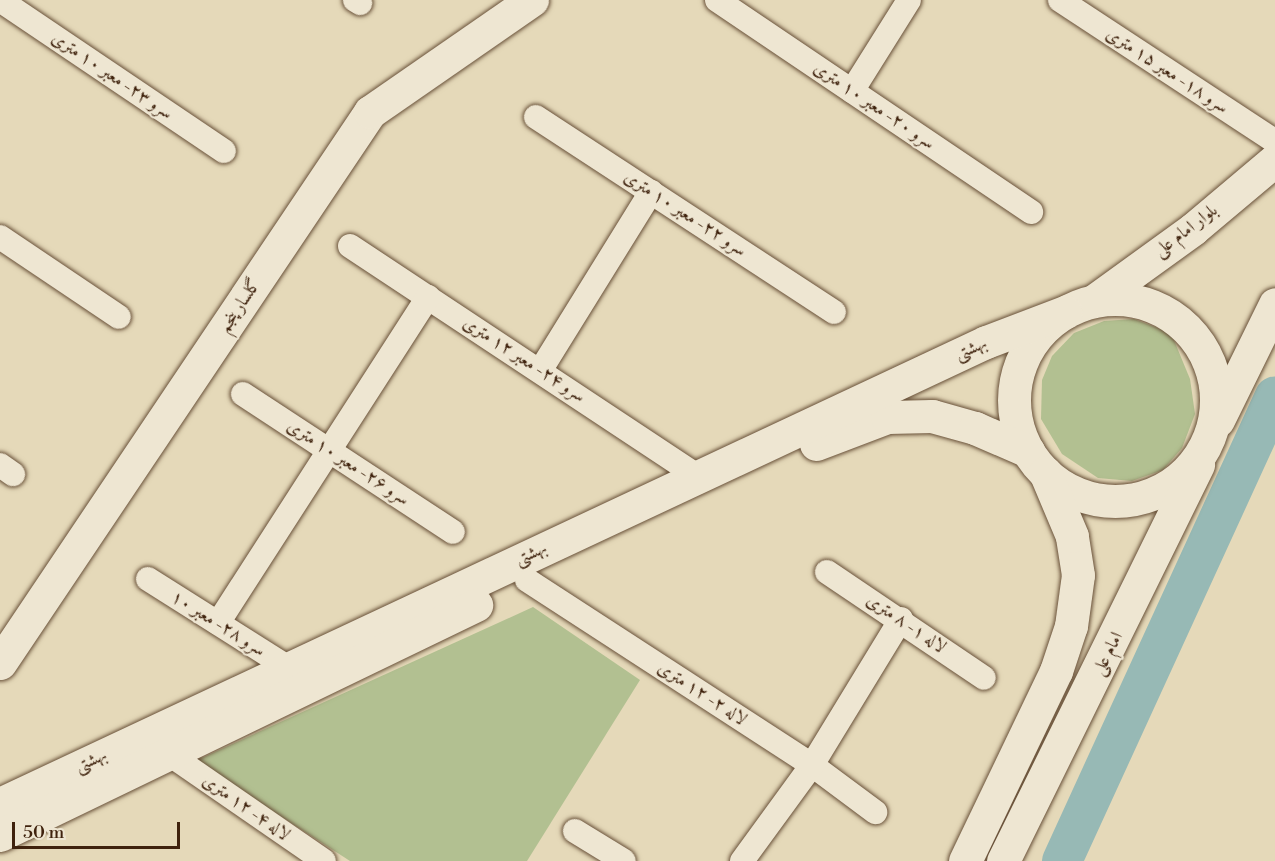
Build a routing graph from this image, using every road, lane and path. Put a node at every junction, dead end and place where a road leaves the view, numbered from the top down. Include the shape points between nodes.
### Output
1 (0, 0) edge
2 (532, 0) edge
3 (717, 0) edge
4 (909, 0) edge
5 (1059, 0) edge
6 (852, 92) junction
7 (536, 117) dead end
8 (1275, 141) edge
9 (224, 151) dead end
10 (1275, 160) edge
11 (651, 192) junction
12 (1031, 213) dead end
13 (0, 237) edge
14 (350, 246) dead end
15 (428, 297) junction
16 (1095, 300) junction
17 (1275, 304) edge
18 (834, 312) dead end
19 (1065, 312) junction
20 (119, 317) dead end
21 (540, 371) junction
22 (243, 394) dead end
23 (1207, 443) junction
24 (330, 452) junction
25 (1036, 462) junction
26 (698, 476) junction
27 (453, 532) dead end
28 (827, 572) dead end
29 (148, 579) dead end
30 (527, 580) junction
31 (901, 619) junction
32 (218, 623) junction
33 (0, 663) edge
34 (289, 668) junction
35 (984, 678) dead end
36 (169, 754) junction
37 (812, 765) junction
38 (5, 800) edge
39 (875, 812) dead end
40 (575, 831) dead end
41 (0, 835) edge
42 (324, 861) edge
43 (624, 861) edge
44 (742, 861) edge
45 (965, 861) edge
46 (1003, 861) edge

1 - 9 street, سرو ۲۳- معبر ۱۰ متری
2 - 33 street, گلسار پنجم via 370,112
3 - 6 street, سرو ۲۰- معبر ۱۰ متری
4 - 6 street
5 - 8 street, سرو ۱۸- معبر ۱۵ متری
6 - 12 street, سرو ۲۰- معبر ۱۰ متری
7 - 11 street, سرو ۲۲- معبر ۱۰ متری
10 - 16 street, بلوار امام علی via 1193,230
11 - 18 street, سرو ۲۲- معبر ۱۰ متری
11 - 21 street
13 - 20 street
14 - 15 street, سرو ۲۴- معبر ۱۲ متری
15 - 21 street, سرو ۲۴- معبر ۱۲ متری
15 - 24 street
16 - 19 street
16 - 23 street via 1127,299 1158,308 1184,326 1204,351 1215,381 1216,413
17 - 23 street
19 - 25 street via 1040,332 1023,358 1014,390 1016,421
19 - 26 street, بهشتی via 986,342
21 - 26 street, سرو ۲۴- معبر ۱۲ متری
22 - 24 street, سرو ۲۶- معبر ۱۰ متری
23 - 25 street via 1192,466 1171,484 1147,496 1093,498 1067,488
23 - 46 street, امام علی via 1183,500
24 - 27 street, سرو ۲۶- معبر ۱۰ متری
24 - 32 street
25 - 30 street, بهشتی via 975,428 932,416 887,417 840,434
25 - 45 street via 1072,536 1078,575 1071,626 1056,671
26 - 34 street, بهشتی
28 - 31 street, لاله ۱- ۸ متری
29 - 32 street, سرو ۲۸- معبر ۱۰
30 - 36 street, بهشتی
30 - 37 street, لاله ۲- ۱۲ متری
31 - 35 street, لاله ۱- ۸ متری
31 - 37 street
32 - 34 street, سرو ۲۸- معبر ۱۰
34 - 38 street, بهشتی
36 - 41 street, بهشتی
36 - 42 street, لاله ۴- ۱۲ متری
37 - 39 street, لاله ۲- ۱۲ متری
37 - 44 street
40 - 43 street

